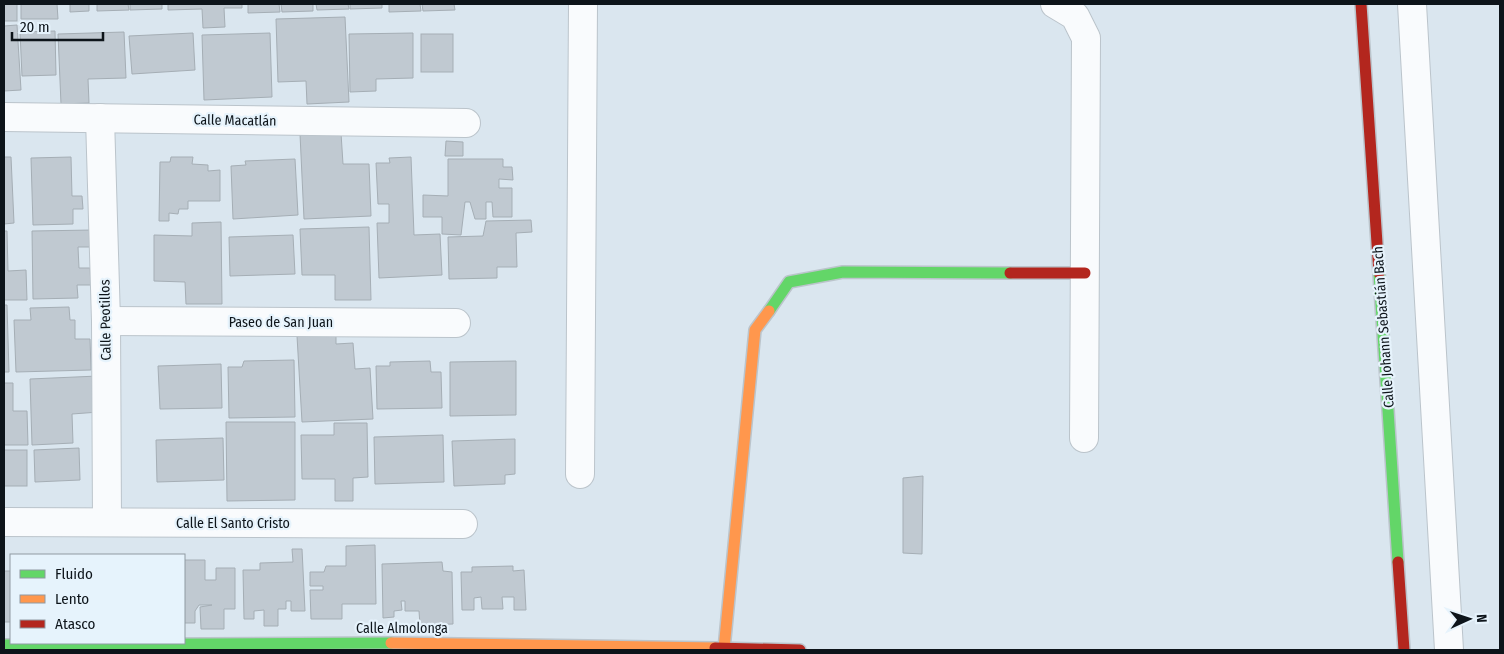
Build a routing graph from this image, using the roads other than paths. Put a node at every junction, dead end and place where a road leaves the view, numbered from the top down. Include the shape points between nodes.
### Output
1 (583, 4) edge
2 (1055, 4) edge
3 (1361, 4) edge
4 (1412, 4) edge
5 (4, 117) edge
6 (100, 118) junction
7 (466, 123) dead end
8 (1085, 273) junction
9 (106, 321) junction
10 (456, 323) dead end
11 (1084, 438) dead end
12 (580, 474) dead end
13 (4, 522) edge
14 (107, 522) junction
15 (463, 524) dead end
16 (4, 645) edge
17 (724, 649) junction
18 (800, 650) edge
19 (1404, 650) edge
20 (1449, 650) edge

1 - 12 street
2 - 8 street via 1075,16 1086,38
3 - 19 street, Calle Johann Sebastián Bach
4 - 20 street
5 - 6 street, Calle Macatlán
6 - 7 street, Calle Macatlán
6 - 9 street, Calle Peotillos
8 - 11 street
8 - 17 street via 843,272 789,282 755,330
9 - 10 street, Paseo de San Juan
9 - 14 street, Calle Peotillos
13 - 14 street, Calle El Santo Cristo
14 - 15 street, Calle El Santo Cristo
16 - 17 street, Calle Almolonga via 460,643
17 - 18 street, Calle Almolonga

